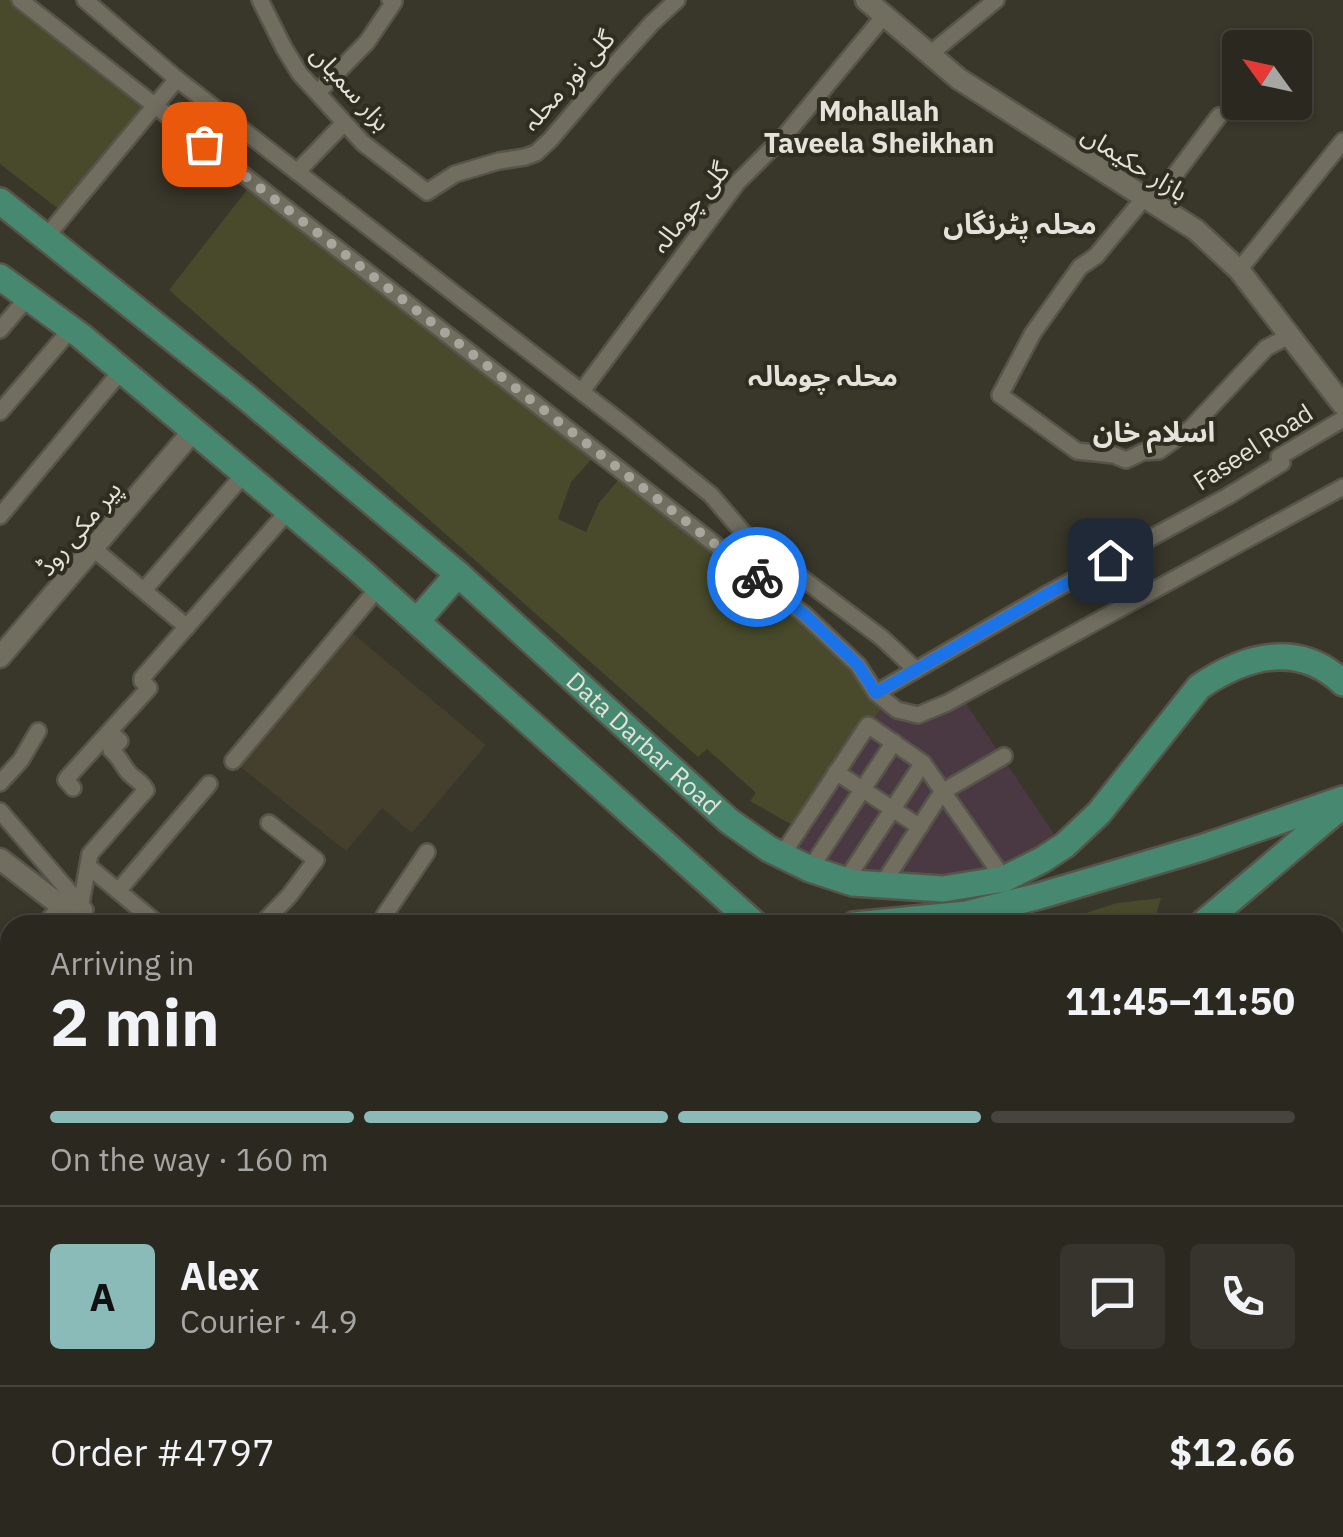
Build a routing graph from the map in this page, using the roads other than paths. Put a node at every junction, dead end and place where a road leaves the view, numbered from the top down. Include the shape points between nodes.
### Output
1 (20, 0) edge
2 (85, 0) edge
3 (260, 0) edge
4 (390, 0) edge
5 (677, 0) edge
6 (866, 0) edge
7 (996, 0) edge
8 (884, 16) junction
9 (930, 54) junction
10 (177, 79) junction
11 (318, 92) junction
12 (155, 106) junction
13 (1219, 116) dead end
14 (344, 123) junction
15 (1343, 141) edge
16 (297, 172) junction
17 (427, 192) joint
18 (0, 201) edge
19 (1149, 201) junction
20 (46, 238) junction
21 (1239, 270) junction
22 (0, 277) edge
23 (28, 297) junction
24 (71, 329) junction
25 (0, 330) edge
26 (1290, 334) junction
27 (122, 370) junction
28 (582, 390) junction
29 (1343, 404) edge
30 (0, 412) edge
31 (1343, 419) edge
32 (194, 430) junction
33 (245, 473) junction
34 (1343, 487) edge
35 (289, 510) junction
36 (0, 516) edge
37 (746, 536) junction
38 (94, 548) junction
39 (741, 564) junction
40 (458, 574) junction
41 (379, 587) junction
42 (144, 590) junction
43 (417, 621) junction
44 (188, 626) junction
45 (0, 657) edge
46 (1306, 659) junction
47 (1343, 664) edge
48 (916, 670) junction
49 (1343, 683) edge
50 (876, 693) junction
51 (38, 731) dead end
52 (110, 732) junction
53 (894, 742) junction
54 (1004, 756) dead end
55 (232, 760) dead end
56 (924, 763) junction
57 (836, 772) junction
58 (0, 783) edge
59 (209, 784) dead end
60 (73, 788) dead end
61 (862, 789) junction
62 (942, 792) junction
63 (1343, 802) edge
64 (893, 809) junction
65 (0, 810) edge
66 (269, 823) dead end
67 (920, 827) junction
68 (427, 852) dead end
69 (782, 855) junction
70 (1, 862) edge
71 (88, 866) junction
72 (810, 869) junction
73 (1004, 879) junction
74 (846, 880) junction
75 (882, 885) junction
76 (118, 890) junction
77 (77, 914) edge
78 (147, 915) edge
79 (271, 915) edge
80 (385, 915) edge
81 (745, 915) edge
82 (957, 915) edge
83 (1213, 915) edge

1 - 12 street
2 - 10 street
3 - 11 street, بزار سمیاں via 288,56
4 - 11 street via 367,42
5 - 17 street, گلی نور محلہ via 536,153 455,174
6 - 8 street, بازار حکیماں
7 - 9 street
8 - 9 street, بازار حکیماں
8 - 28 street, گلی چومالہ via 738,183
9 - 19 street, بازار حکیماں
10 - 12 street
10 - 16 street
11 - 14 street, بزار سمیاں
12 - 20 street
12 - 39 street
13 - 19 street
14 - 16 street
14 - 17 street, بزار سمیاں
15 - 21 street
16 - 28 street
18 - 20 main road, Data Darbar Road
19 - 21 street, بازار حکیماں via 1196,230
19 - 26 street via 1080,268 1032,332 1000,395 1077,451 1126,460 1159,451 1190,428 1266,348
20 - 40 main road, Data Darbar Road
21 - 26 street, بازار حکیماں
22 - 23 main road
23 - 24 main road
23 - 25 street
24 - 27 main road
24 - 30 street
26 - 29 street, بازار حکیماں
27 - 32 main road
27 - 36 street
28 - 37 street via 711,495
31 - 48 street, Faseel Road via 1228,496
32 - 33 main road
32 - 38 street, پیر مکی روڈ
33 - 35 main road
33 - 42 street
34 - 50 street via 918,716
35 - 41 main road
35 - 44 street
37 - 39 street
37 - 48 street
38 - 42 street
38 - 45 street, پیر مکی روڈ
39 - 50 street via 858,665
40 - 43 main road
40 - 69 main road, Data Darbar Road via 729,821
41 - 43 main road
41 - 55 street
42 - 44 street
43 - 81 main road
44 - 52 street via 142,678 149,688
46 - 47 main road, Data Darbar Road
46 - 49 main road
46 - 73 main road, Data Darbar Road via 1250,661 1200,687 1088,824 1065,846
48 - 50 street, Faseel Road
51 - 58 street
52 - 60 street via 66,780
52 - 71 street via 120,741 111,750 146,790 91,852
53 - 56 street
53 - 57 street via 868,725
53 - 61 street
54 - 62 street
56 - 62 street
56 - 64 street
57 - 61 street
57 - 69 street
59 - 76 street
61 - 64 street
61 - 72 street
62 - 67 street
62 - 73 street
63 - 82 main road via 1040,896
63 - 83 main road
64 - 67 street
64 - 74 street
65 - 77 street
66 - 79 street via 316,860
67 - 75 street
68 - 80 street
69 - 72 main road, Data Darbar Road
70 - 77 street
71 - 76 street
71 - 77 street
72 - 74 main road, Data Darbar Road
73 - 75 main road, Data Darbar Road via 942,888
74 - 75 main road, Data Darbar Road
76 - 78 street

